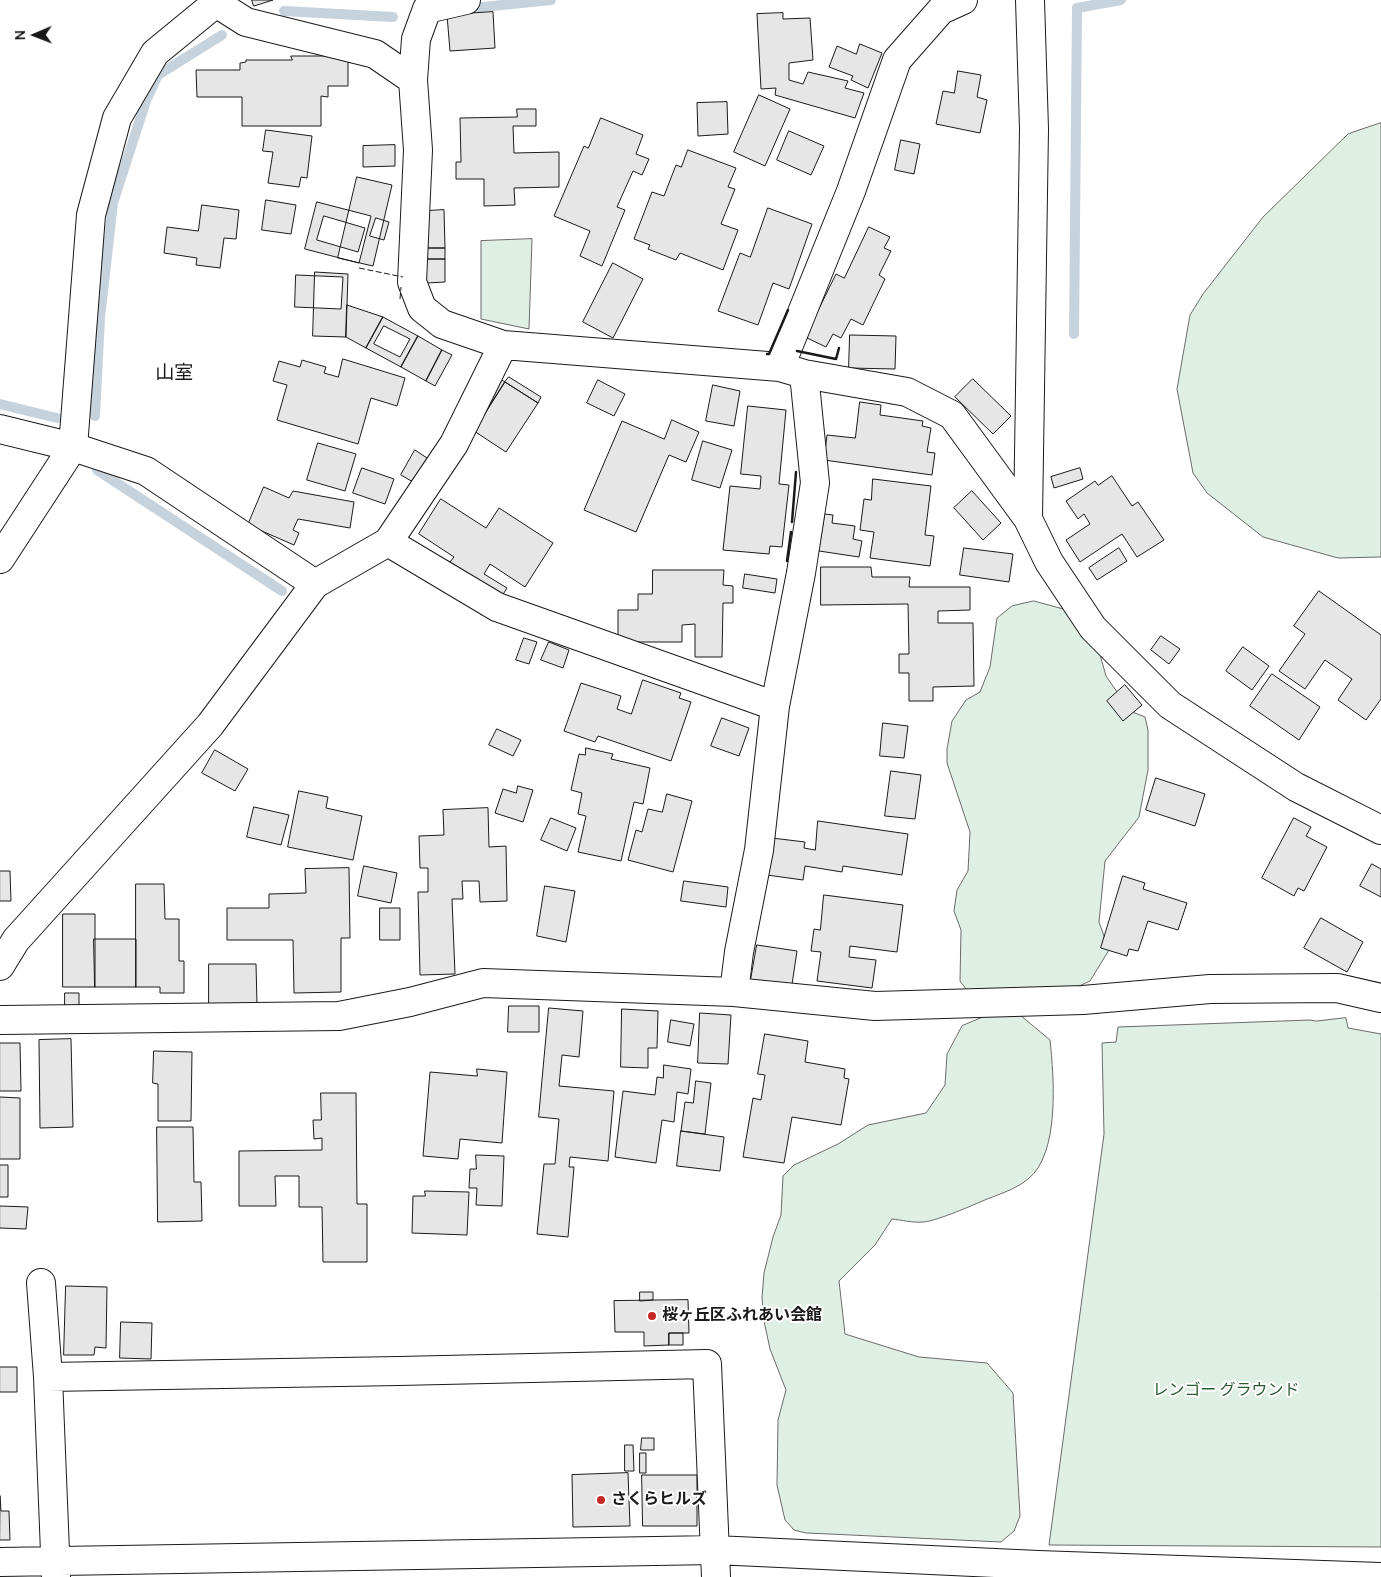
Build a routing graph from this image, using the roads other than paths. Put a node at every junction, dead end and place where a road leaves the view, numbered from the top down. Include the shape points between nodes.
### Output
1 (466, 0) edge
2 (963, 0) edge
3 (1030, 0) edge
4 (214, 2) edge
5 (413, 80) junction
6 (504, 345) junction
7 (792, 370) junction
8 (0, 429) edge
9 (73, 446) junction
10 (1028, 519) junction
11 (388, 542) junction
12 (0, 559) edge
13 (315, 584) junction
14 (775, 706) junction
15 (1381, 830) edge
16 (0, 966) edge
17 (734, 992) junction
18 (1381, 998) edge
19 (0, 1020) edge
20 (41, 1283) dead end
21 (48, 1377) junction
22 (0, 1562) edge
23 (715, 1564) edge
24 (56, 1569) edge
25 (1381, 1577) edge

1 - 5 street via 427,9 416,39
2 - 7 street via 941,10 897,60
3 - 10 street via 1034,129
4 - 5 street via 246,22 375,54
4 - 9 street via 155,54 117,118 90,215
5 - 6 street via 418,150 412,282 422,308 442,324
6 - 7 street
6 - 11 street via 454,444
7 - 10 street via 907,392 952,415
7 - 14 street via 815,483
8 - 9 street
9 - 12 street
9 - 13 street via 146,471
10 - 15 street via 1048,562 1093,628 1170,705 1296,787
11 - 13 street
11 - 14 street via 497,607
13 - 16 street via 210,725 16,940
14 - 17 street via 759,850
17 - 18 street via 875,1006 1083,1000 1210,989 1337,988
17 - 19 street via 483,983 338,1016
20 - 21 street
21 - 23 street via 706,1364
21 - 24 street
22 - 24 street
23 - 24 street
23 - 25 street via 1038,1565

